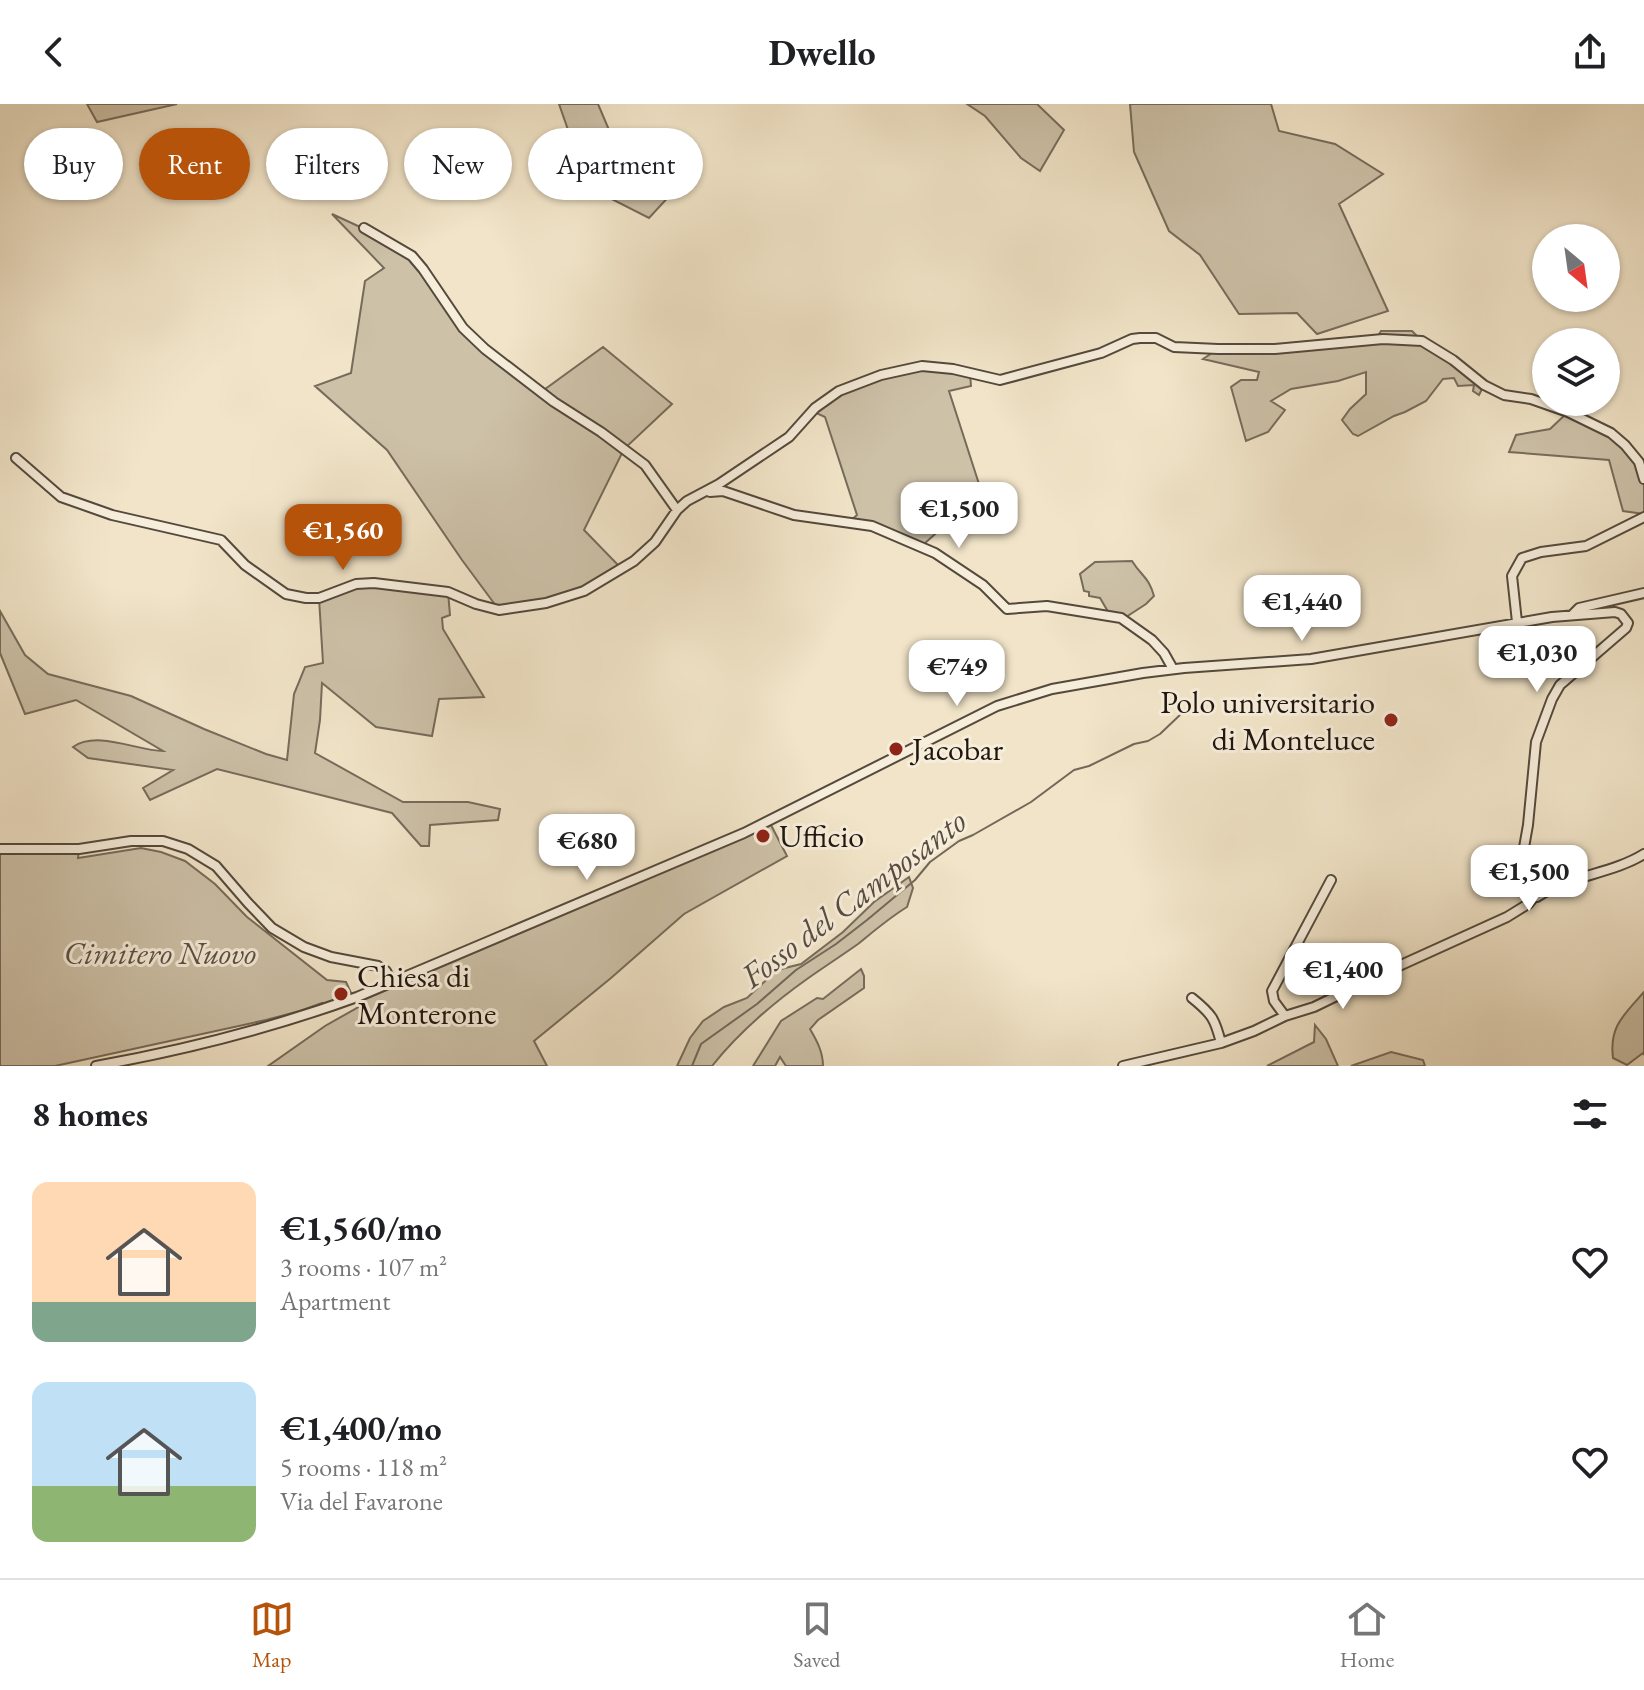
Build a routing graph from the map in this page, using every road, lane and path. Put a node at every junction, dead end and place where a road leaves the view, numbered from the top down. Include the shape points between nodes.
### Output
1 (364, 228) dead end
2 (16, 458) dead end
3 (1644, 479) edge
4 (705, 492) junction
5 (677, 510) junction
6 (1644, 517) edge
7 (1644, 593) edge
8 (1572, 615) junction
9 (1517, 622) junction
10 (1173, 669) junction
11 (0, 849) edge
12 (1644, 854) edge
13 (1331, 880) dead end
14 (1536, 889) junction
15 (392, 982) junction
16 (1192, 998) dead end
17 (1285, 1016) junction
18 (1221, 1043) junction
19 (96, 1066) edge
20 (1123, 1066) edge

1 - 5 street via 412,256 463,328 485,349 645,465
2 - 5 street via 61,497 112,515 221,540 286,594 306,598 374,583 448,592 499,610 546,603 584,591 634,561
3 - 4 street via 1639,462 1611,433 1568,412 1504,395 1422,341 1218,349 1174,347 1156,338 1132,339 1101,353 1000,380 922,366 881,375 839,391 789,437
4 - 5 street
4 - 10 street via 723,491 794,515 872,526 935,553 983,585 1007,609 1047,606 1121,618 1152,640
6 - 9 street via 1586,546 1522,558 1512,576
7 - 8 street via 1579,608
8 - 9 street
8 - 14 street via 1615,612 1628,623 1560,685 1536,742 1524,849
9 - 10 street via 1311,659
10 - 15 street via 1052,689 997,706 744,833
11 - 15 street via 79,849 131,841 163,841 188,849 216,866 272,928 331,957 378,966
12 - 14 street
13 - 17 street via 1272,991
14 - 17 street via 1528,904 1494,924
15 - 19 street via 293,1019
16 - 18 street via 1215,1022
17 - 18 street
18 - 20 street

